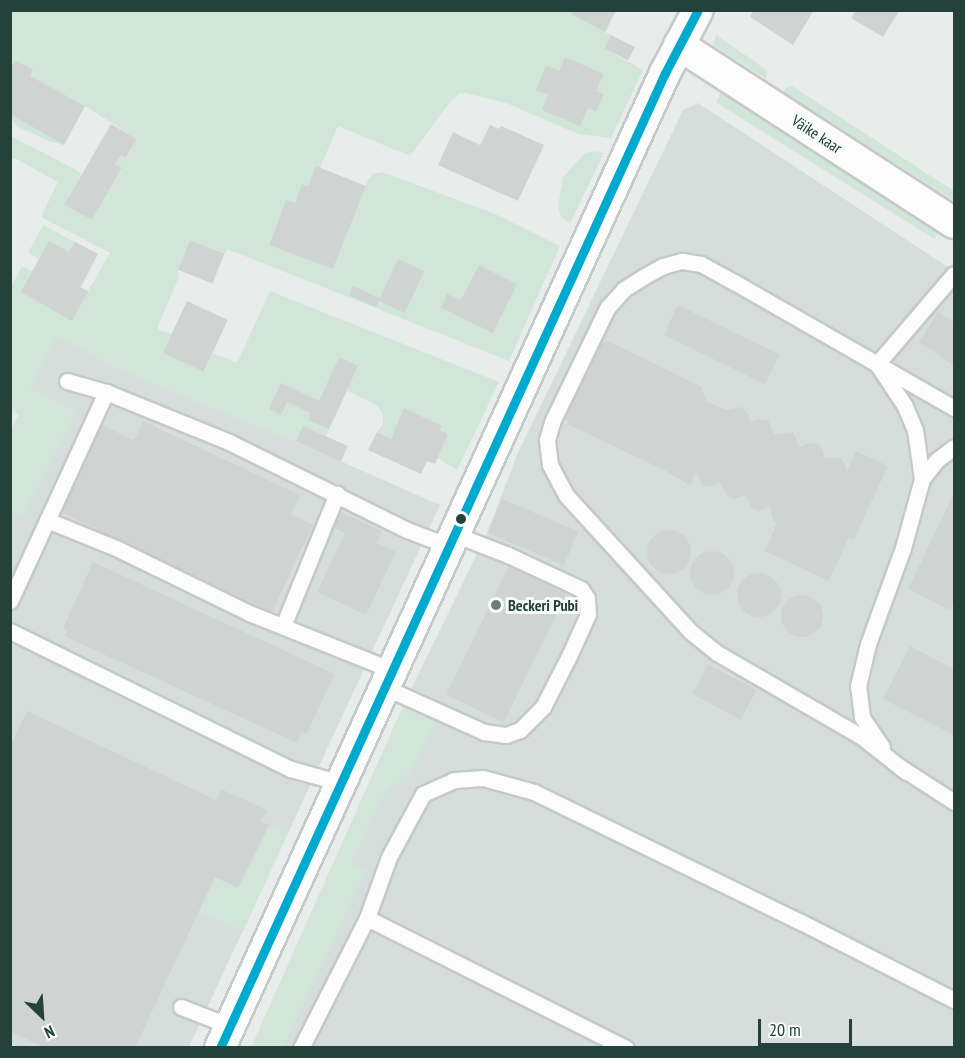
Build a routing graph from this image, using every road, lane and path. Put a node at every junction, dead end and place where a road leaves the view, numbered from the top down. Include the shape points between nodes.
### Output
1 (698, 10) edge
2 (679, 45) junction
3 (954, 222) edge
4 (954, 274) edge
5 (877, 364) junction
6 (67, 381) dead end
7 (106, 392) junction
8 (954, 408) edge
9 (954, 447) edge
10 (922, 479) junction
11 (337, 494) junction
12 (47, 520) junction
13 (451, 540) junction
14 (10, 601) edge
15 (283, 626) junction
16 (10, 631) edge
17 (388, 679) junction
18 (906, 772) junction
19 (340, 783) junction
20 (954, 802) edge
21 (367, 918) junction
22 (954, 1000) edge
23 (181, 1007) dead end
24 (225, 1036) edge
25 (302, 1047) edge
26 (626, 1047) edge

1 - 2 street
2 - 3 street, Väike kaar
2 - 13 street
4 - 5 lane
5 - 8 lane
5 - 10 lane via 905,406 915,430
5 - 18 lane via 701,264 682,261 663,266 624,289 607,308 552,422 547,454 566,495 690,631 717,653 862,737
6 - 7 lane
7 - 11 lane via 229,442
7 - 12 lane
9 - 10 lane
10 - 18 lane via 858,686 862,717 878,743
11 - 13 lane via 407,530
11 - 15 lane
12 - 14 lane
12 - 15 lane
13 - 17 street
13 - 17 lane via 507,555 581,589 587,598 588,614 570,654 543,707 520,730 506,735 484,732
15 - 17 lane
16 - 19 lane via 291,769
17 - 19 street
18 - 20 lane
19 - 24 street
21 - 22 lane via 389,857 423,794 454,780 483,778 534,792
21 - 25 lane
21 - 26 lane
23 - 24 lane

